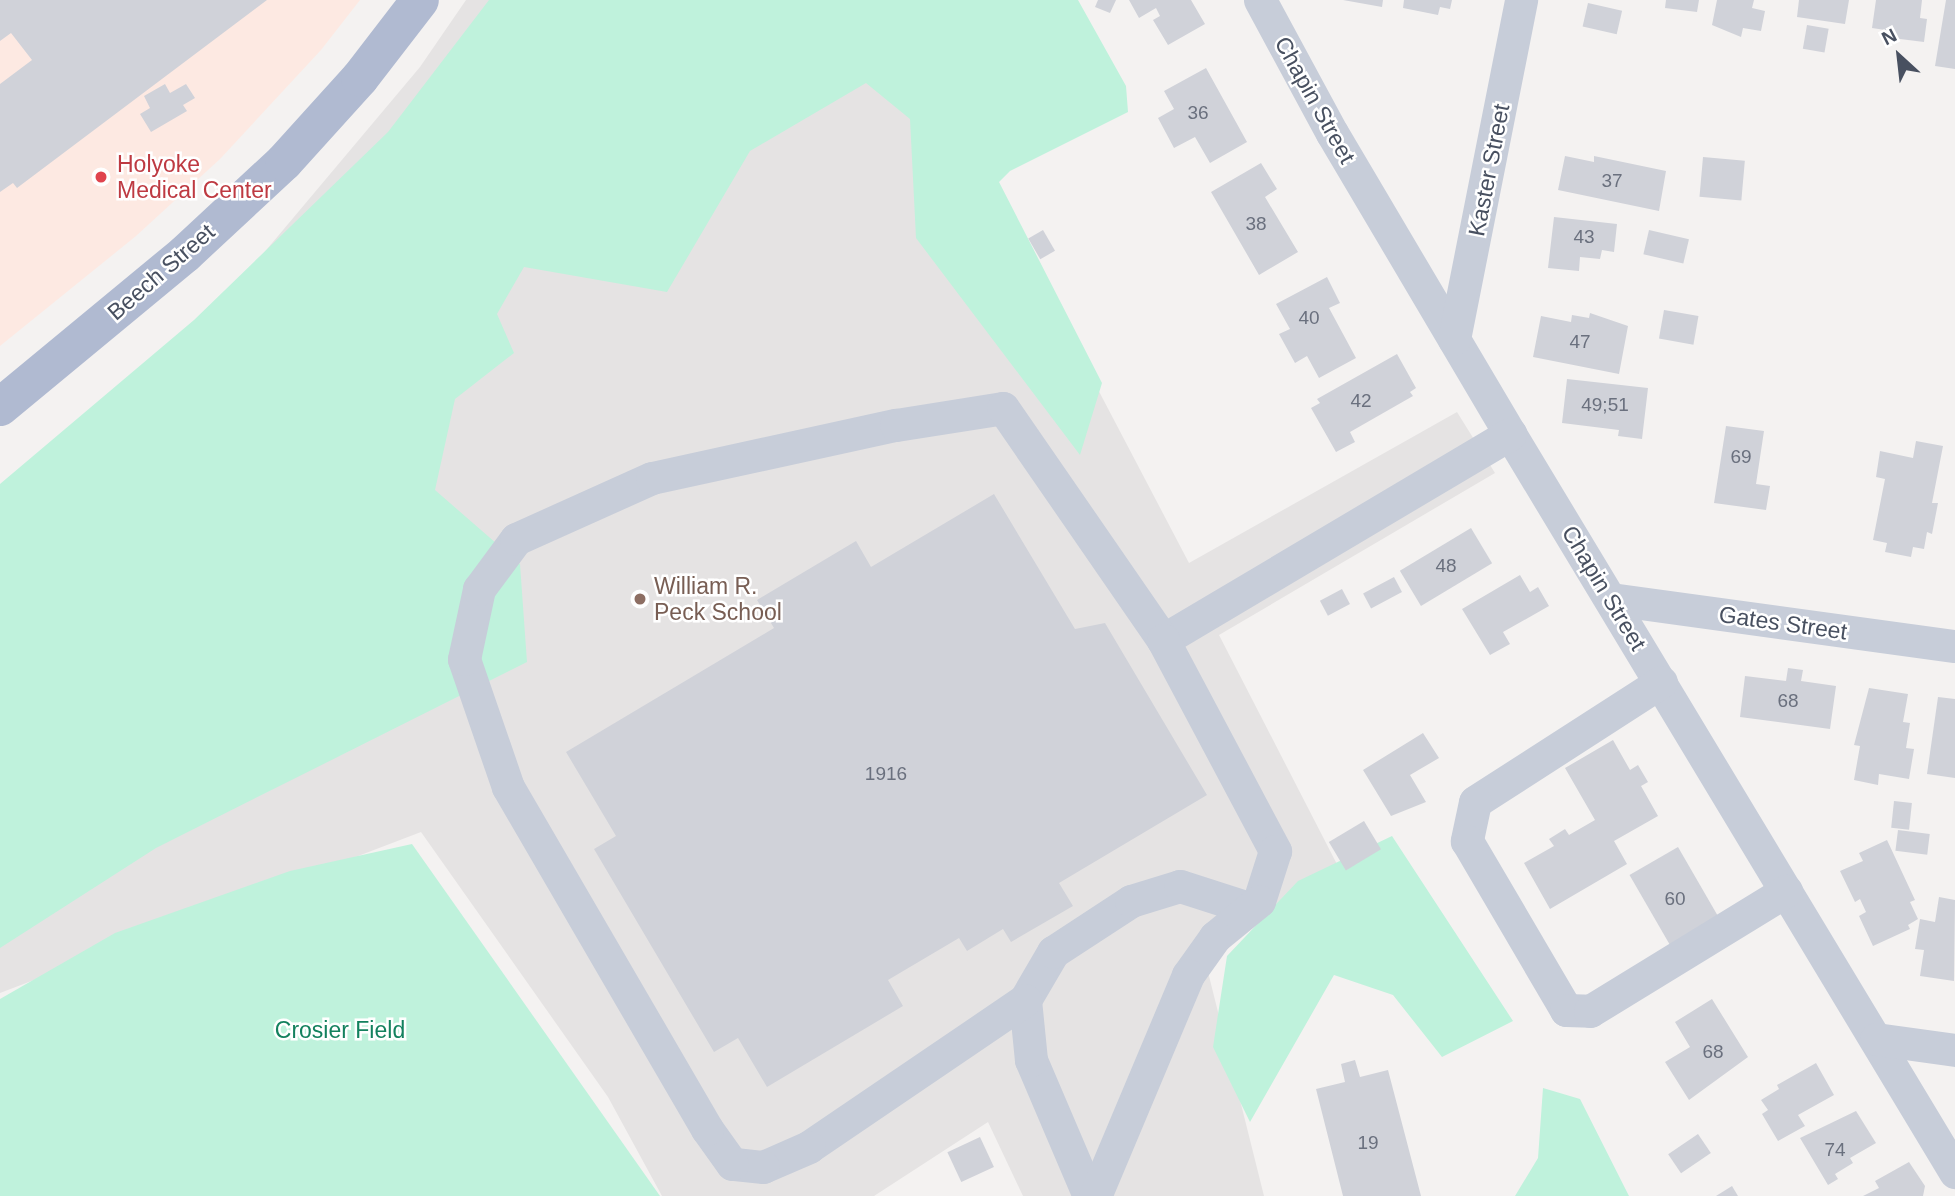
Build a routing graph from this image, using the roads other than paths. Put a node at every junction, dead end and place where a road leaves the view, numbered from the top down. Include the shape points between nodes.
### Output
1 (1260, 0) edge
2 (1521, 0) edge
3 (418, 1) edge
4 (1454, 339) junction
5 (0, 407) edge
6 (1510, 434) junction
7 (1611, 599) junction
8 (1163, 640) junction
9 (1955, 646) edge
10 (1661, 682) junction
11 (1786, 891) junction
12 (1248, 908) junction
13 (1025, 1000) junction
14 (1876, 1039) junction
15 (1955, 1050) edge
16 (1955, 1172) edge
17 (1089, 1196) edge
18 (1095, 1196) edge

1 - 4 street, Chapin Street
2 - 4 street, Kaster Street
3 - 5 main road, Beech Street via 360,78 284,162 186,254
4 - 6 street, Chapin Street
6 - 7 street, Chapin Street
6 - 8 street
7 - 9 street, Gates Street
7 - 10 street, Chapin Street
8 - 12 street via 1275,851 1259,901
8 - 13 street via 1003,408 897,425 652,478 516,539 479,589 464,659 508,787 700,1118 732,1164 763,1167 809,1147
10 - 11 street, Chapin Street
10 - 11 street via 1475,802 1467,841 1566,1010 1590,1012
11 - 14 street, Chapin Street
12 - 13 street via 1180,886 1131,901 1053,952
12 - 18 street via 1215,937 1188,975
13 - 17 street via 1031,1060
14 - 15 street
14 - 16 street, Chapin Street

